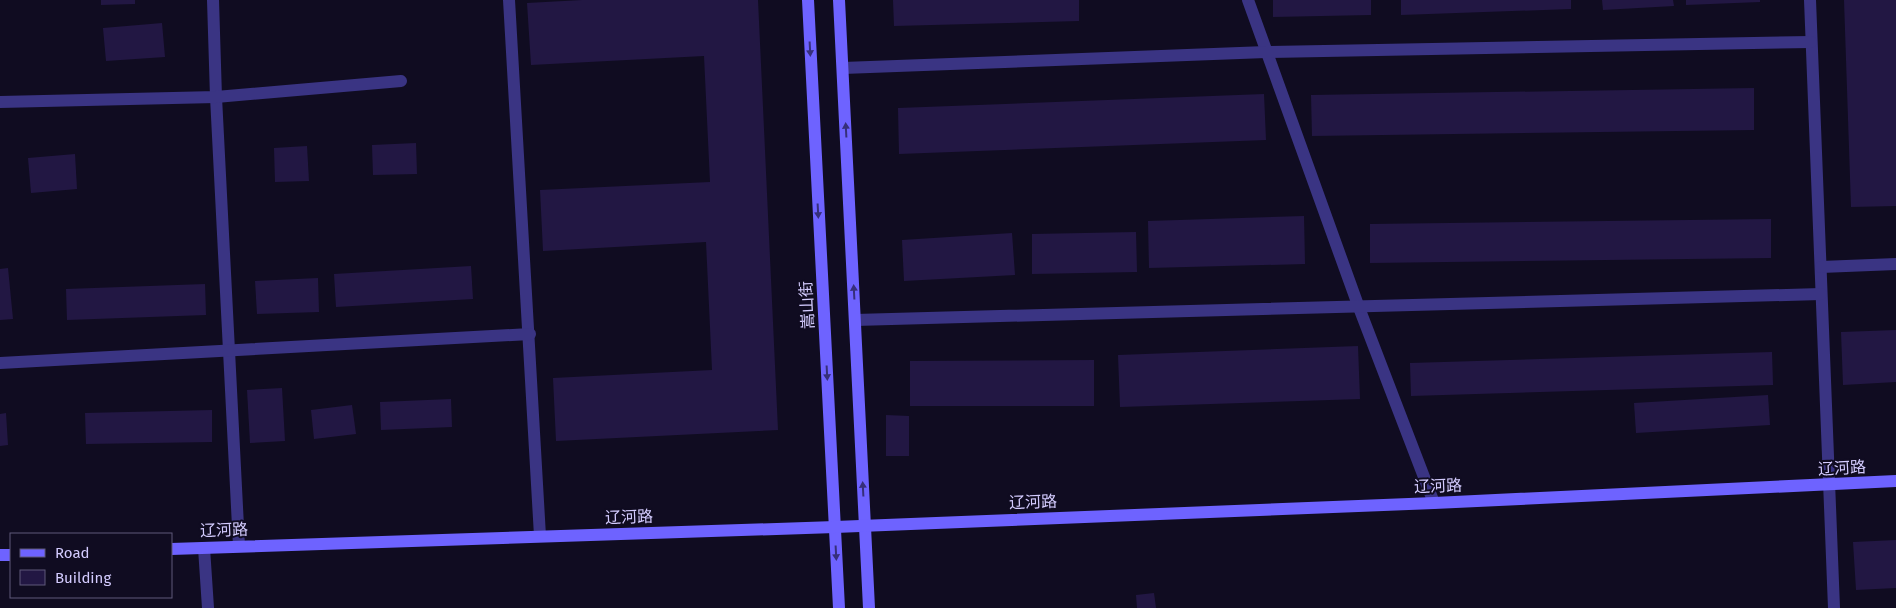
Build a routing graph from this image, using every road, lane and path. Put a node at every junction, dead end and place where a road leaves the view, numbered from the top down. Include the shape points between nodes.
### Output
1 (213, 0) edge
2 (509, 0) edge
3 (808, 0) edge
4 (839, 0) edge
5 (1248, 0) edge
6 (1810, 0) edge
7 (1811, 42) junction
8 (1266, 52) junction
9 (843, 68) junction
10 (401, 81) dead end
11 (216, 97) junction
12 (0, 102) edge
13 (1896, 264) edge
14 (1821, 267) junction
15 (1822, 294) junction
16 (1358, 305) junction
17 (855, 320) junction
18 (530, 334) junction
19 (230, 350) junction
20 (0, 363) edge
21 (1896, 481) edge
22 (1829, 486) junction
23 (1434, 503) junction
24 (865, 525) junction
25 (835, 527) junction
26 (540, 536) junction
27 (239, 546) junction
28 (204, 548) junction
29 (172, 549) edge
30 (208, 608) edge
31 (839, 608) edge
32 (869, 608) edge
33 (1834, 608) edge

1 - 11 street
2 - 18 street
3 -> 25 street, 嵩山街
4 - 9 street
5 - 8 street
6 - 7 street
7 - 8 street
7 - 14 street
8 - 9 street
8 - 16 street
17 -> 9 street
10 - 11 street
11 - 12 street
11 - 19 street
13 - 14 street
14 - 15 street
15 - 16 street
15 - 22 street
16 - 17 street
16 - 23 street
24 -> 17 street
18 - 19 street
18 - 26 street
19 - 20 street
19 - 27 street
21 - 22 street, 辽河路
22 - 23 street, 辽河路
22 - 33 street
23 - 24 street, 辽河路
24 - 25 street, 辽河路
24 - 32 street
25 - 26 street, 辽河路
25 -> 31 street, 嵩山街
26 - 27 street, 辽河路
27 - 28 street, 辽河路
28 - 29 street, 辽河路
28 - 30 street

